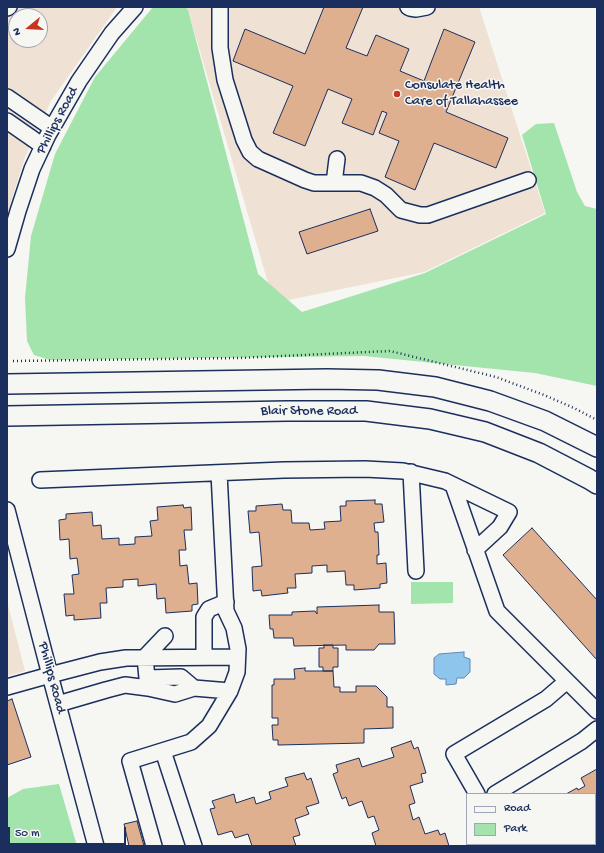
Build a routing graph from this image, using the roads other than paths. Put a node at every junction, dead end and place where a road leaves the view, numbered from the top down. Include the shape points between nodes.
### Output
1 (135, 7) edge
2 (220, 7) edge
3 (408, 7) edge
4 (427, 7) edge
5 (7, 97) edge
6 (7, 121) edge
7 (52, 128) junction
8 (43, 146) junction
9 (337, 158) dead end
10 (528, 180) dead end
11 (334, 183) junction
12 (7, 249) edge
13 (7, 384) edge
14 (7, 416) edge
15 (597, 447) edge
16 (411, 472) junction
17 (220, 473) junction
18 (40, 480) dead end
19 (597, 484) edge
20 (453, 485) junction
21 (7, 510) edge
22 (476, 550) junction
23 (14, 564) edge
24 (416, 571) dead end
25 (226, 602) junction
26 (165, 636) dead end
27 (145, 657) junction
28 (204, 657) junction
29 (238, 657) junction
30 (50, 675) junction
31 (567, 682) junction
32 (148, 683) junction
33 (7, 687) edge
34 (230, 691) junction
35 (58, 704) junction
36 (597, 712) edge
37 (597, 729) edge
38 (163, 751) junction
39 (477, 793) edge
40 (497, 793) edge
41 (96, 846) edge
42 (154, 846) edge
43 (194, 846) edge

1 - 7 street, Phillips Road via 112,33 79,81
2 - 11 street via 220,48 225,80 250,152 258,159 305,180 314,183
3 - 4 street
5 - 7 street
6 - 8 street
7 - 8 street, Phillips Road
8 - 12 street, Phillips Road via 32,169
9 - 11 street
10 - 11 street via 428,215 401,210 386,195 361,183
13 - 15 main road via 378,380 435,387 490,401 545,421
14 - 19 main road, Blair Stone Road via 366,411 430,419 485,432 539,453
16 - 17 street via 284,470
16 - 20 street
16 - 24 street
17 - 18 street
17 - 25 street
20 - 22 street
20 - 22 street via 509,512 500,527
21 - 23 street, Phillips Road
22 - 31 street via 497,611
23 - 30 street, Phillips Road
25 - 28 street via 209,609 204,617
25 - 29 street via 226,611 234,628
26 - 27 street
27 - 28 street
27 - 30 street via 100,662
27 - 32 street
28 - 29 street
29 - 34 street via 237,672
30 - 33 street
30 - 35 street, Phillips Road
31 - 36 street
31 - 39 street via 546,699 454,754
32 - 34 street via 175,694 194,688
32 - 35 street via 125,685
34 - 38 street via 209,726 191,742
35 - 41 street, Phillips Road
37 - 40 street via 582,741
38 - 42 street via 130,761
38 - 43 street

